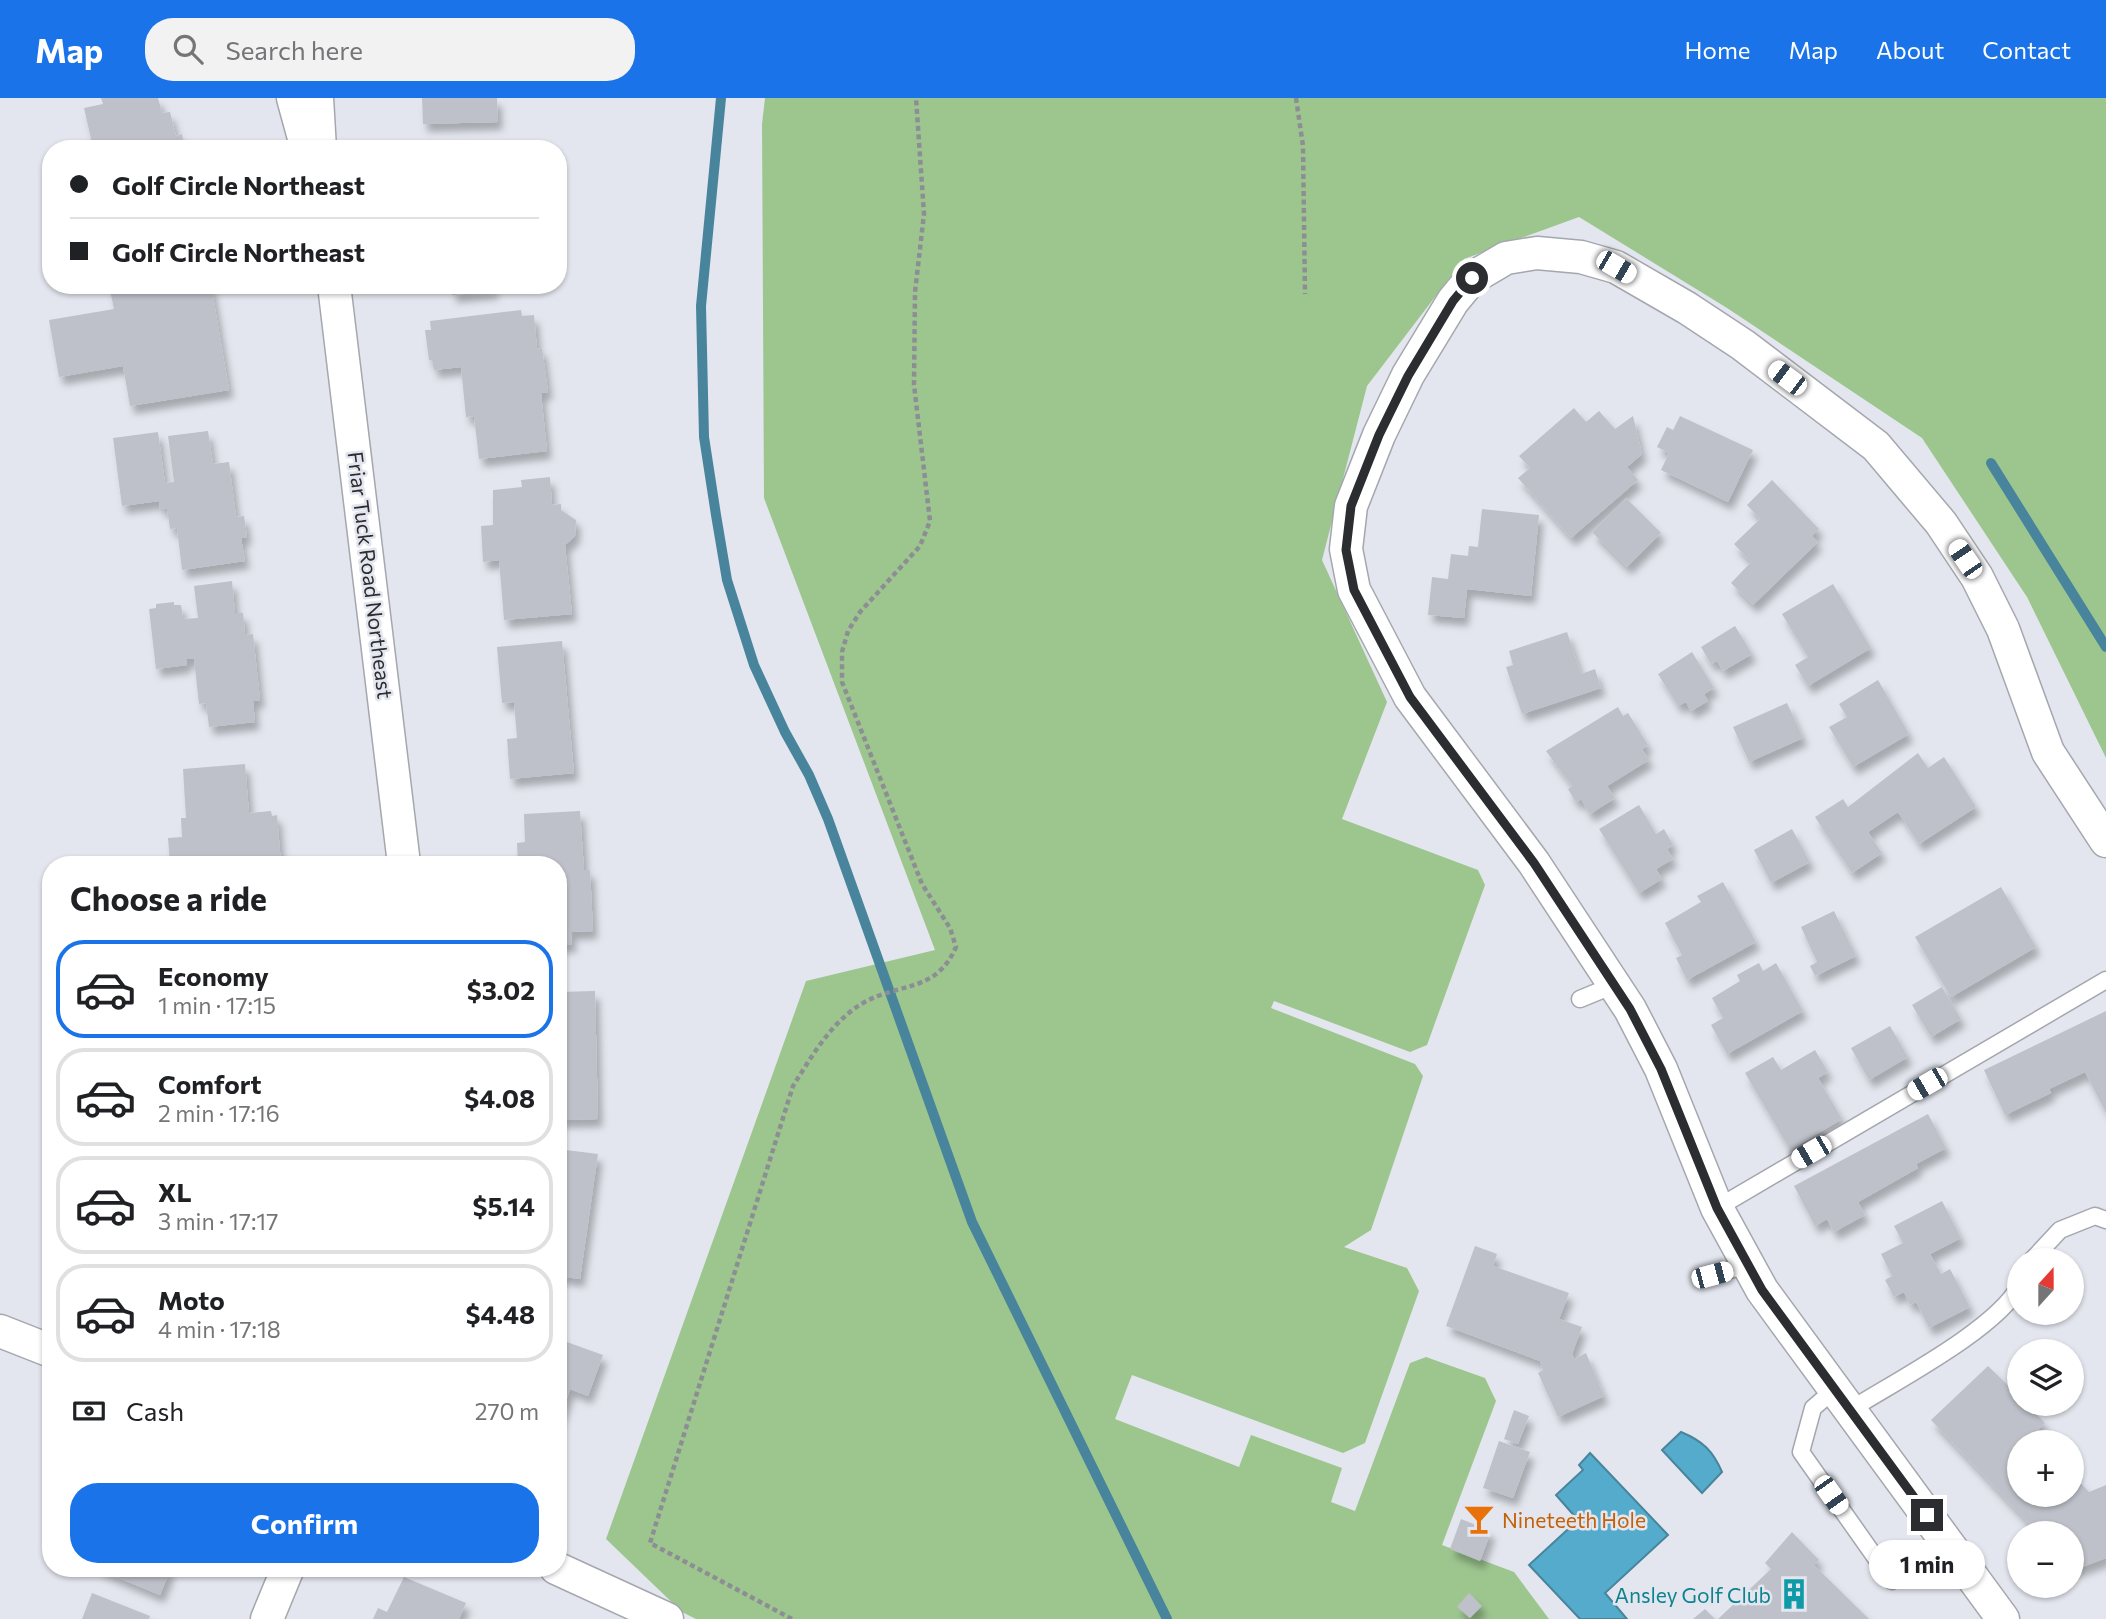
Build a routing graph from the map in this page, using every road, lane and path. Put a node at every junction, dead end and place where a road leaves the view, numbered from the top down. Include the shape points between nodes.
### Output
1 (293, 98) edge
2 (317, 98) edge
3 (916, 98) edge
4 (1296, 98) edge
5 (305, 140) edge
6 (319, 140) edge
7 (335, 294) edge
8 (1305, 294) dead end
9 (2106, 841) edge
10 (403, 856) edge
11 (2106, 980) edge
12 (1614, 985) junction
13 (1580, 999) dead end
14 (1717, 1208) junction
15 (2106, 1220) edge
16 (2043, 1248) edge
17 (1748, 1265) junction
18 (1712, 1275) dead end
19 (2007, 1304) edge
20 (0, 1331) edge
21 (42, 1347) edge
22 (1842, 1399) junction
23 (567, 1573) edge
24 (284, 1577) edge
25 (1892, 1581) dead end
26 (267, 1619) edge
27 (667, 1619) edge
28 (792, 1619) edge
29 (2003, 1619) edge

1 - 5 street
2 - 6 street
3 - 28 path via 924,214 915,292 914,385 930,521 920,546 848,631 842,652 842,682 922,884 950,928 956,947 947,966 934,976 862,1004 824,1037 793,1086 650,1543
4 - 8 path via 1303,146
7 - 10 street, Friar Tuck Road Northeast
9 - 12 street via 2048,752 2003,629 1977,577 1941,523 1875,446 1743,345 1616,267 1548,254 1506,258 1472,278 1408,376 1351,506 1346,550 1354,590 1410,697 1534,863
11 - 14 lane
12 - 13 lane
12 - 14 street via 1661,1069
14 - 17 street
15 - 16 lane via 2095,1216 2060,1230
17 - 18 lane
17 - 22 street
19 - 22 lane via 1985,1325
20 - 21 street
22 - 25 lane via 1812,1408 1801,1452
22 - 29 street
23 - 27 street
24 - 26 street

